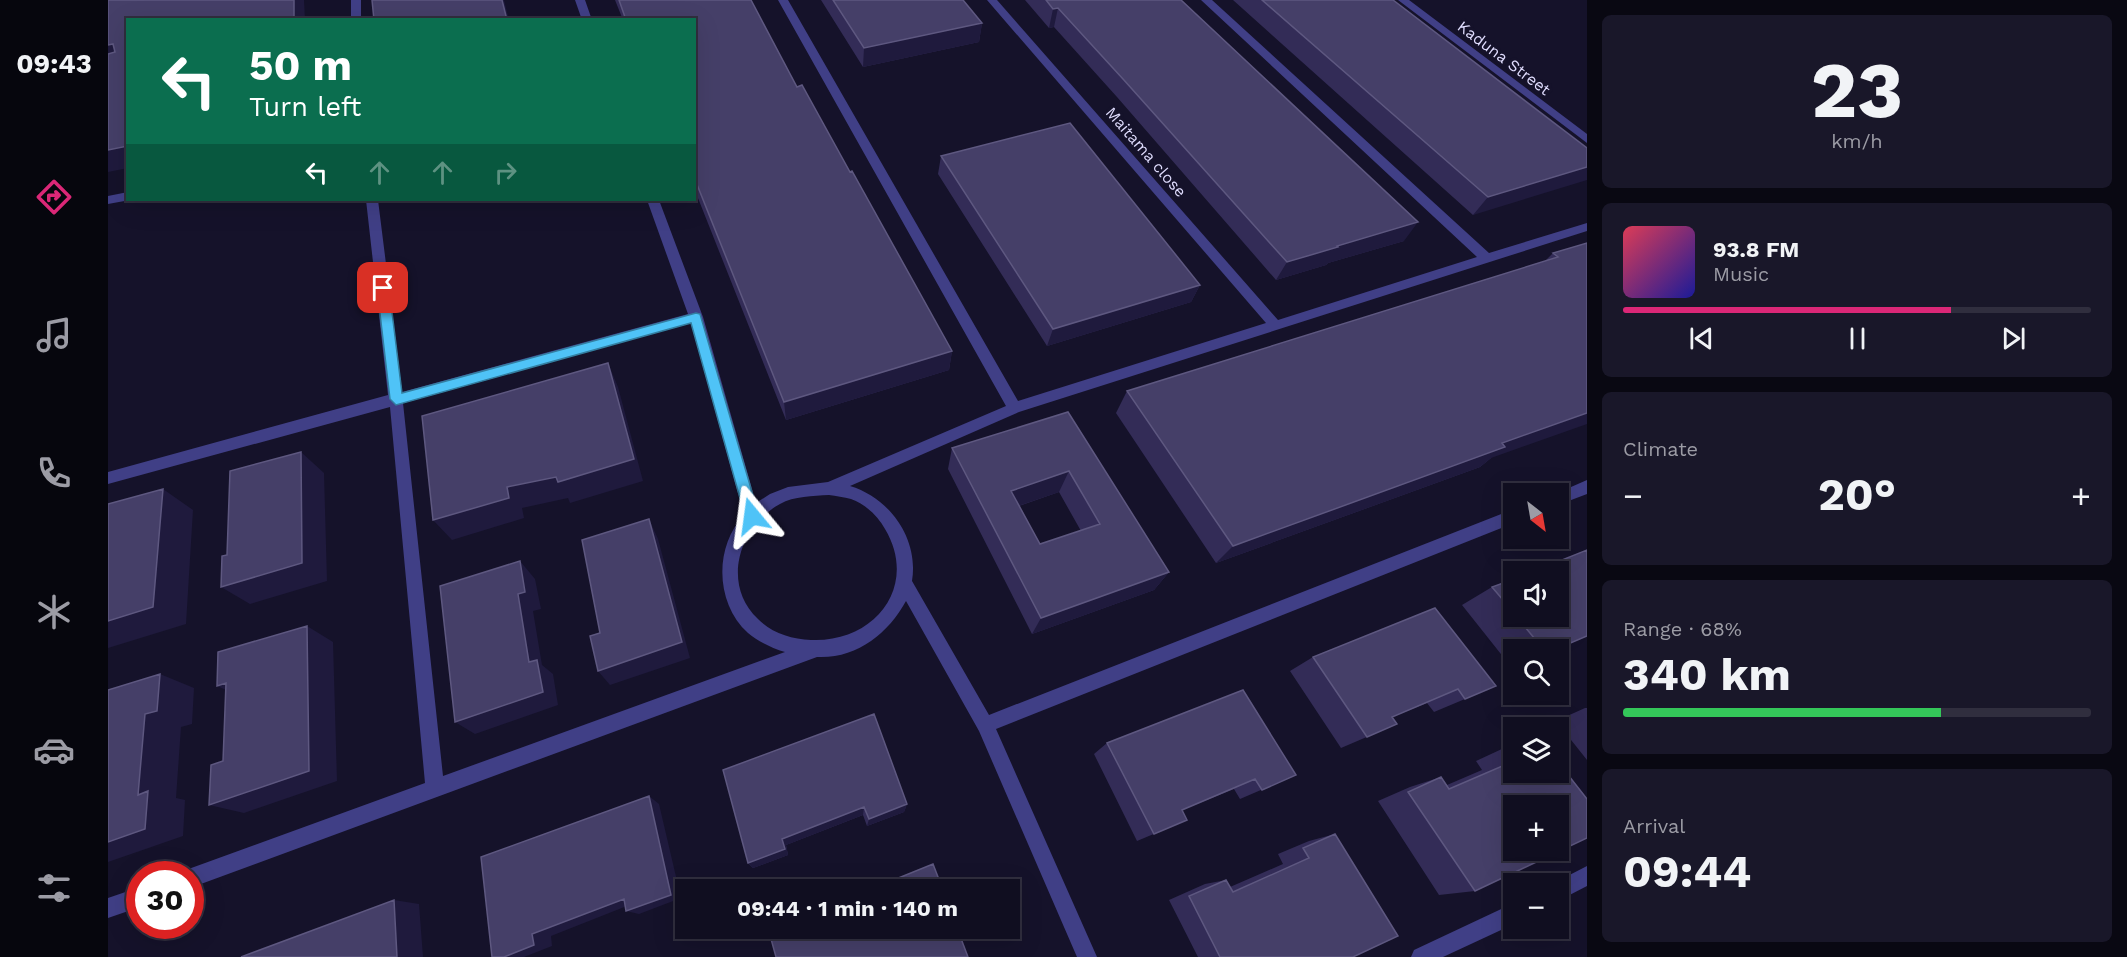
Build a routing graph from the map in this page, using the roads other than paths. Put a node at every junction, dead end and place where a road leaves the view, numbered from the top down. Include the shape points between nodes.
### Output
1 (356, 0) edge
2 (580, 0) edge
3 (783, 0) edge
4 (992, 0) edge
5 (1206, 0) edge
6 (1403, 0) edge
7 (356, 18) edge
8 (586, 18) edge
9 (1587, 139) edge
10 (126, 196) edge
11 (108, 201) edge
12 (372, 201) edge
13 (653, 201) edge
14 (1587, 227) edge
15 (1487, 259) junction
16 (696, 317) junction
17 (1276, 326) junction
18 (396, 399) junction
19 (1015, 408) junction
20 (108, 478) edge
21 (829, 488) junction
22 (1587, 488) edge
23 (1569, 495) edge
24 (752, 516) junction
25 (1503, 520) edge
26 (905, 584) junction
27 (811, 651) junction
28 (985, 725) junction
29 (435, 789) junction
30 (204, 873) edge
31 (1587, 876) edge
32 (1569, 885) edge
33 (126, 902) edge
34 (108, 908) edge
35 (1503, 918) edge
36 (1087, 957) edge
37 (1420, 957) edge

1 - 7 street
2 - 8 street
3 - 19 street
4 - 17 street, Maitama close
5 - 15 street
6 - 9 street, Kaduna Street
10 - 11 street
12 - 18 street
13 - 16 street
14 - 15 street
15 - 17 street
16 - 18 street
16 - 24 street
17 - 19 street
18 - 20 street
18 - 29 street
19 - 21 street
21 - 24 street via 801,490 775,499
21 - 26 street via 856,495 880,510 898,531 907,556
22 - 23 street
24 - 27 street via 737,537 729,561 730,587 740,611 758,631 783,645
25 - 28 street
26 - 27 street via 894,610 872,633 844,647
26 - 28 street
27 - 29 street
28 - 36 street
29 - 30 street
31 - 32 street
33 - 34 street
35 - 37 street

